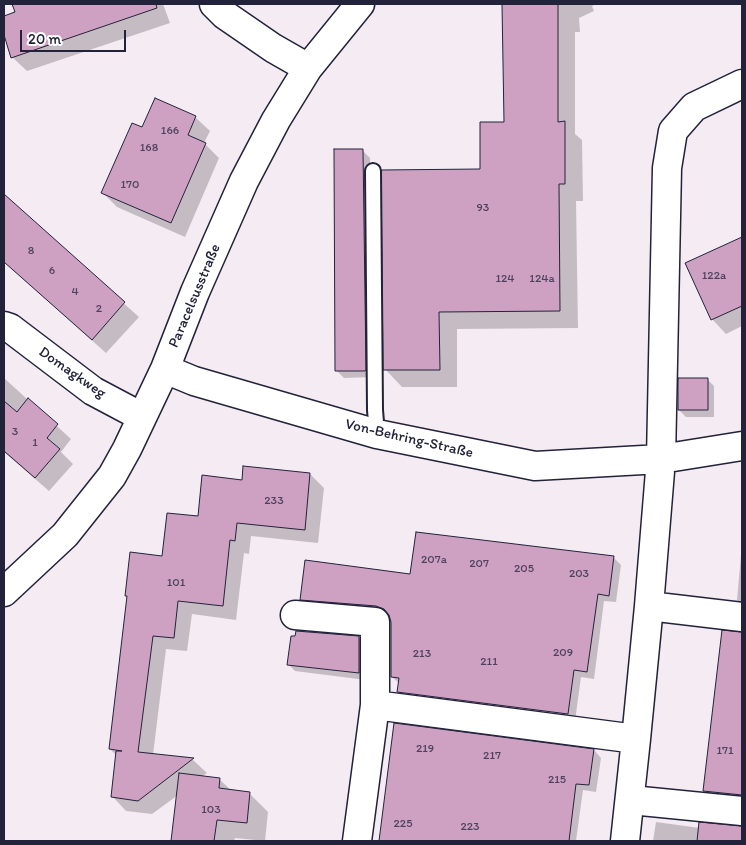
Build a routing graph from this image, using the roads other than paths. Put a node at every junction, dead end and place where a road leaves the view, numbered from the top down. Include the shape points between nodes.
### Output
1 (214, 4) edge
2 (360, 4) edge
3 (308, 68) junction
4 (742, 84) edge
5 (372, 171) dead end
6 (4, 326) edge
7 (165, 369) junction
8 (142, 417) junction
9 (377, 434) junction
10 (742, 446) edge
11 (661, 459) junction
12 (9, 584) edge
13 (648, 606) junction
14 (295, 615) dead end
15 (742, 617) edge
16 (375, 705) junction
17 (636, 739) junction
18 (630, 800) junction
19 (742, 811) edge
20 (357, 841) edge
21 (625, 841) edge

1 - 3 street via 273,48
2 - 3 street, Paracelsusstraße
3 - 7 street, Paracelsusstraße via 244,181
4 - 11 street via 694,107 673,132 666,168
5 - 9 lane
6 - 8 street, Domagkweg via 93,392
7 - 8 street, Paracelsusstraße
7 - 9 street, Von-Behring-Straße via 194,381
8 - 12 street, Paracelsusstraße via 112,476 65,536
9 - 11 street, Von-Behring-Straße via 535,466
10 - 11 street, Von-Behring-Straße
11 - 13 street
13 - 15 street
13 - 17 street
14 - 16 street via 375,622
16 - 17 street
16 - 20 street
17 - 18 street
18 - 19 street
18 - 21 street

